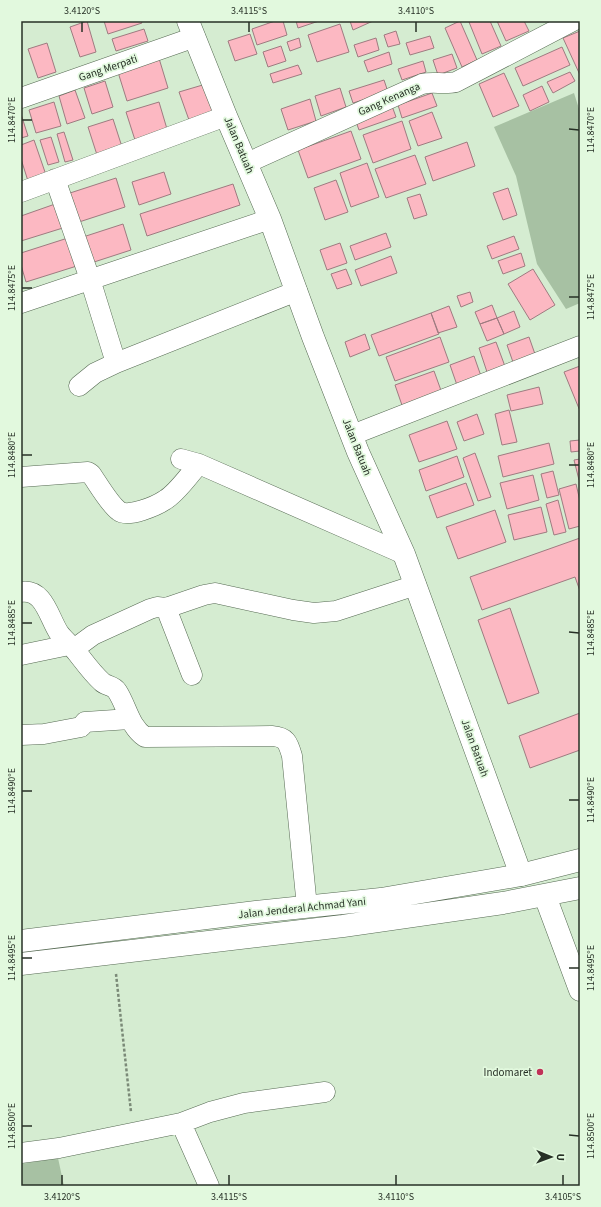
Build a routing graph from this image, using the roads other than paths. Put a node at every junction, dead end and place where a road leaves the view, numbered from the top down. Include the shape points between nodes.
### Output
1 (565, 23) edge
2 (192, 29) edge
3 (21, 98) edge
4 (226, 116) junction
5 (247, 163) junction
6 (55, 179) junction
7 (21, 192) edge
8 (270, 219) junction
9 (90, 279) junction
10 (297, 291) junction
11 (21, 303) edge
12 (580, 346) edge
13 (116, 363) junction
14 (79, 386) dead end
15 (352, 436) junction
16 (21, 477) edge
17 (404, 554) junction
18 (416, 585) junction
19 (21, 592) edge
20 (166, 608) junction
21 (71, 647) junction
22 (21, 655) edge
23 (192, 676) dead end
24 (130, 719) junction
25 (21, 735) edge
26 (580, 860) edge
27 (521, 875) junction
28 (580, 888) edge
29 (545, 896) junction
30 (307, 907) junction
31 (21, 941) edge
32 (21, 964) edge
33 (580, 990) edge
34 (325, 1092) dead end
35 (181, 1123) junction
36 (21, 1154) edge
37 (210, 1186) edge

1 - 5 street, Gang Kenanga via 456,82 422,84
2 - 3 street, Gang Merpati
2 - 4 main road, Jalan Batuah
4 - 5 main road, Jalan Batuah
4 - 6 street
5 - 8 main road, Jalan Batuah
6 - 7 street
6 - 9 street
8 - 9 street
8 - 10 main road, Jalan Batuah
9 - 11 street
9 - 13 street
10 - 13 street
10 - 15 main road, Jalan Batuah
12 - 15 street
13 - 14 street via 95,373
15 - 17 main road, Jalan Batuah
16 - 17 street via 88,472 114,507 126,514 142,511 166,500 190,462
17 - 18 main road, Jalan Batuah
18 - 20 street via 327,612 293,610 215,593
18 - 27 main road, Jalan Batuah
19 - 21 street via 27,591 40,598 57,629
20 - 21 street via 150,609
20 - 23 street
21 - 22 street
21 - 24 street via 102,682 115,689
24 - 25 street via 85,722 81,727 44,734
24 - 30 street via 139,733 145,737 280,736 285,740 292,756
26 - 27 main road, Jalan Jenderal Achmad Yani
27 - 30 main road, Jalan Jenderal Achmad Yani via 381,899
28 - 29 main road, Jalan Jenderal Achmad Yani
29 - 32 main road, Jalan Jenderal Achmad Yani via 344,926
29 - 33 main road
30 - 31 main road, Jalan Jenderal Achmad Yani
34 - 35 street via 244,1103
35 - 36 street
35 - 37 street

